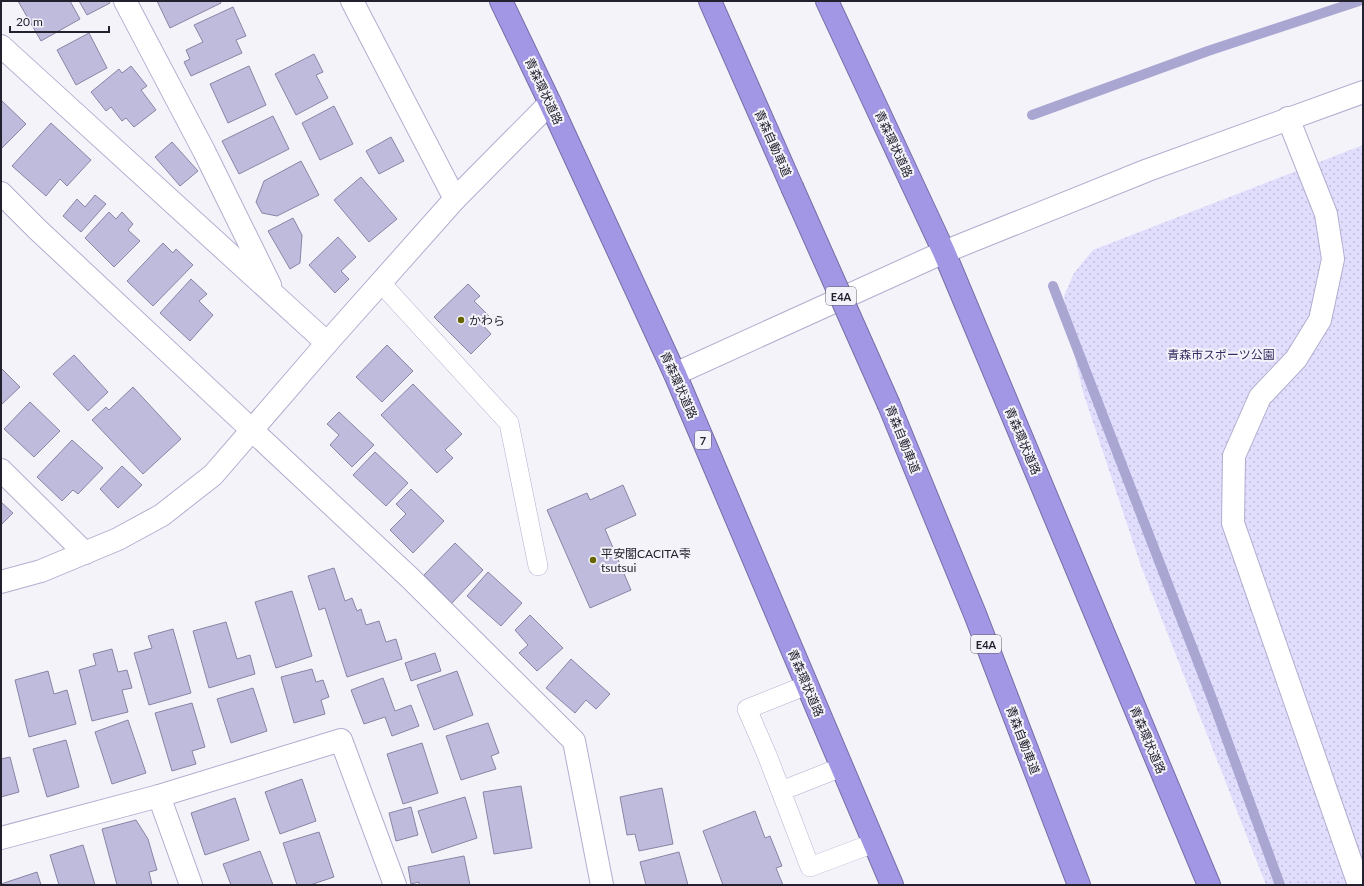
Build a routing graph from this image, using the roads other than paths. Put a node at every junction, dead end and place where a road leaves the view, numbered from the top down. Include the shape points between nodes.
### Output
1 (125, 1) edge
2 (352, 1) edge
3 (501, 1) edge
4 (710, 1) edge
5 (827, 1) edge
6 (1, 46) edge
7 (1363, 92) edge
8 (550, 103) junction
9 (1288, 118) junction
10 (1, 193) edge
11 (456, 199) junction
12 (944, 252) junction
13 (381, 283) junction
14 (275, 295) junction
15 (327, 343) junction
16 (675, 374) junction
17 (252, 431) junction
18 (1, 470) edge
19 (85, 553) junction
20 (538, 566) dead end
21 (1, 582) edge
22 (807, 685) junction
23 (842, 767) junction
24 (781, 791) junction
25 (159, 796) junction
26 (1, 838) edge
27 (874, 842) junction
28 (191, 885) edge
29 (395, 885) edge
30 (602, 885) edge
31 (892, 885) edge
32 (1078, 885) edge
33 (1209, 885) edge
34 (1359, 885) edge

1 - 14 street via 204,151
2 - 11 street
3 - 8 highway, 青森環状道路 / 7
4 - 32 highway, 青森自動車道 / E4A, bridge via 889,405 974,614
5 - 12 highway, 青森環状道路
6 - 14 street
7 - 9 street
8 - 11 street
8 - 16 highway, 青森環状道路 / 7
9 - 12 street via 1148,170
9 - 34 street via 1326,214 1333,259 1320,320 1296,359 1260,397 1234,456 1233,523
10 - 17 street
11 - 13 street
12 - 16 street
12 - 33 highway, 青森環状道路
13 - 15 street
13 - 20 lane via 509,423
14 - 15 street
15 - 17 street
16 - 22 highway, 青森環状道路 / 7
17 - 19 street via 213,475 162,515 118,539
17 - 30 street via 410,578 574,741
18 - 19 street
19 - 21 street via 41,571
22 - 23 highway, 青森環状道路 / 7
22 - 24 lane via 747,708
23 - 24 lane
23 - 27 highway, 青森環状道路 / 7
24 - 27 lane via 810,867
25 - 26 street
25 - 28 street
25 - 29 street via 341,740
27 - 31 highway, 青森環状道路 / 7

